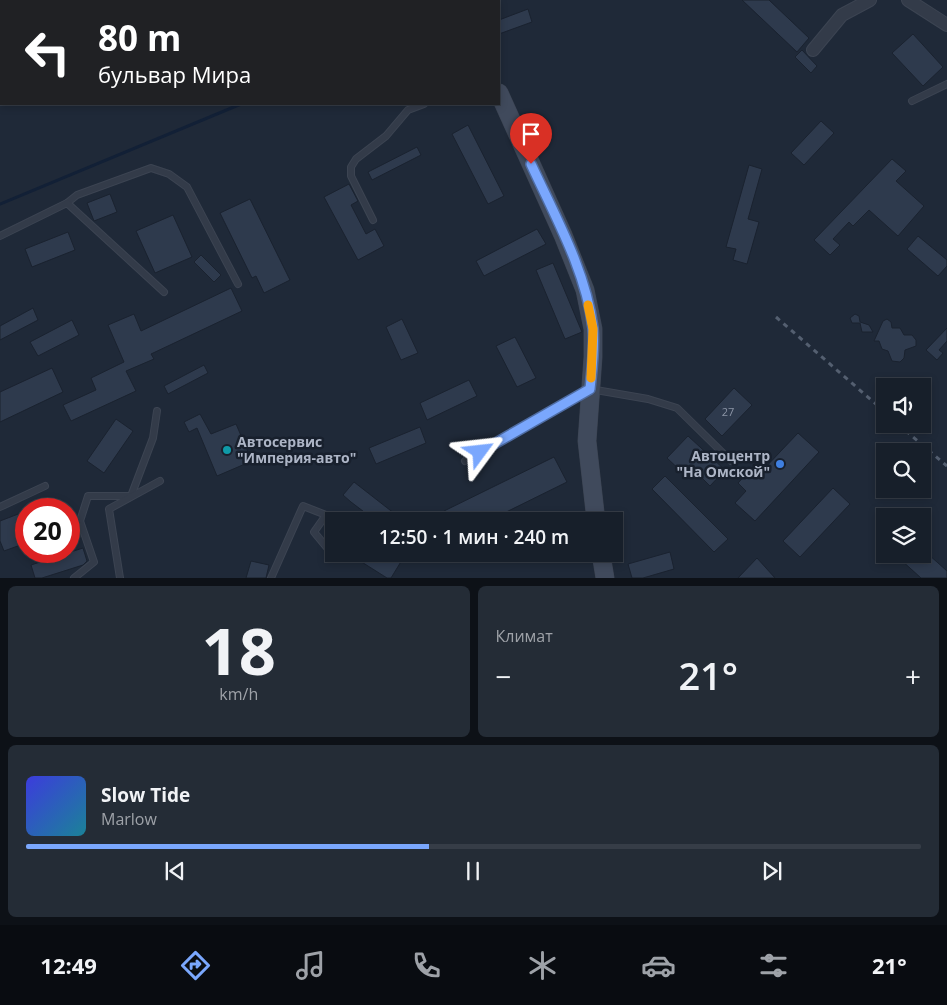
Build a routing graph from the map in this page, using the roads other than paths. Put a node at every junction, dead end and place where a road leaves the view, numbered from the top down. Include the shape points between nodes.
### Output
1 (870, 0) edge
2 (908, 0) edge
3 (947, 25) edge
4 (813, 50) dead end
5 (947, 84) edge
6 (500, 95) edge
7 (912, 101) dead end
8 (421, 105) edge
9 (67, 202) junction
10 (373, 220) dead end
11 (0, 236) edge
12 (238, 284) dead end
13 (164, 292) dead end
14 (590, 389) junction
15 (157, 411) dead end
16 (465, 461) dead end
17 (731, 461) dead end
18 (160, 481) dead end
19 (45, 486) dead end
20 (131, 496) junction
21 (0, 507) edge
22 (595, 512) edge
23 (325, 515) edge
24 (325, 516) edge
25 (325, 546) edge
26 (602, 562) edge
27 (74, 578) edge
28 (120, 578) edge
29 (271, 578) edge
30 (605, 578) edge

1 - 4 street via 842,15
2 - 3 street
5 - 7 lane
6 - 14 street via 564,235 585,290 593,329
8 - 10 lane via 408,110 386,136 356,159 352,167 351,176
9 - 11 lane
9 - 12 lane via 77,195 151,168 169,174 187,187
9 - 13 lane
14 - 16 lane
14 - 17 lane via 648,399 677,408
14 - 22 street via 586,441
15 - 20 lane via 153,438
18 - 20 lane
19 - 21 lane
20 - 27 lane via 88,496 80,521 94,562
20 - 28 lane via 109,509
23 - 29 lane via 303,506
24 - 25 lane via 314,532
26 - 30 street

